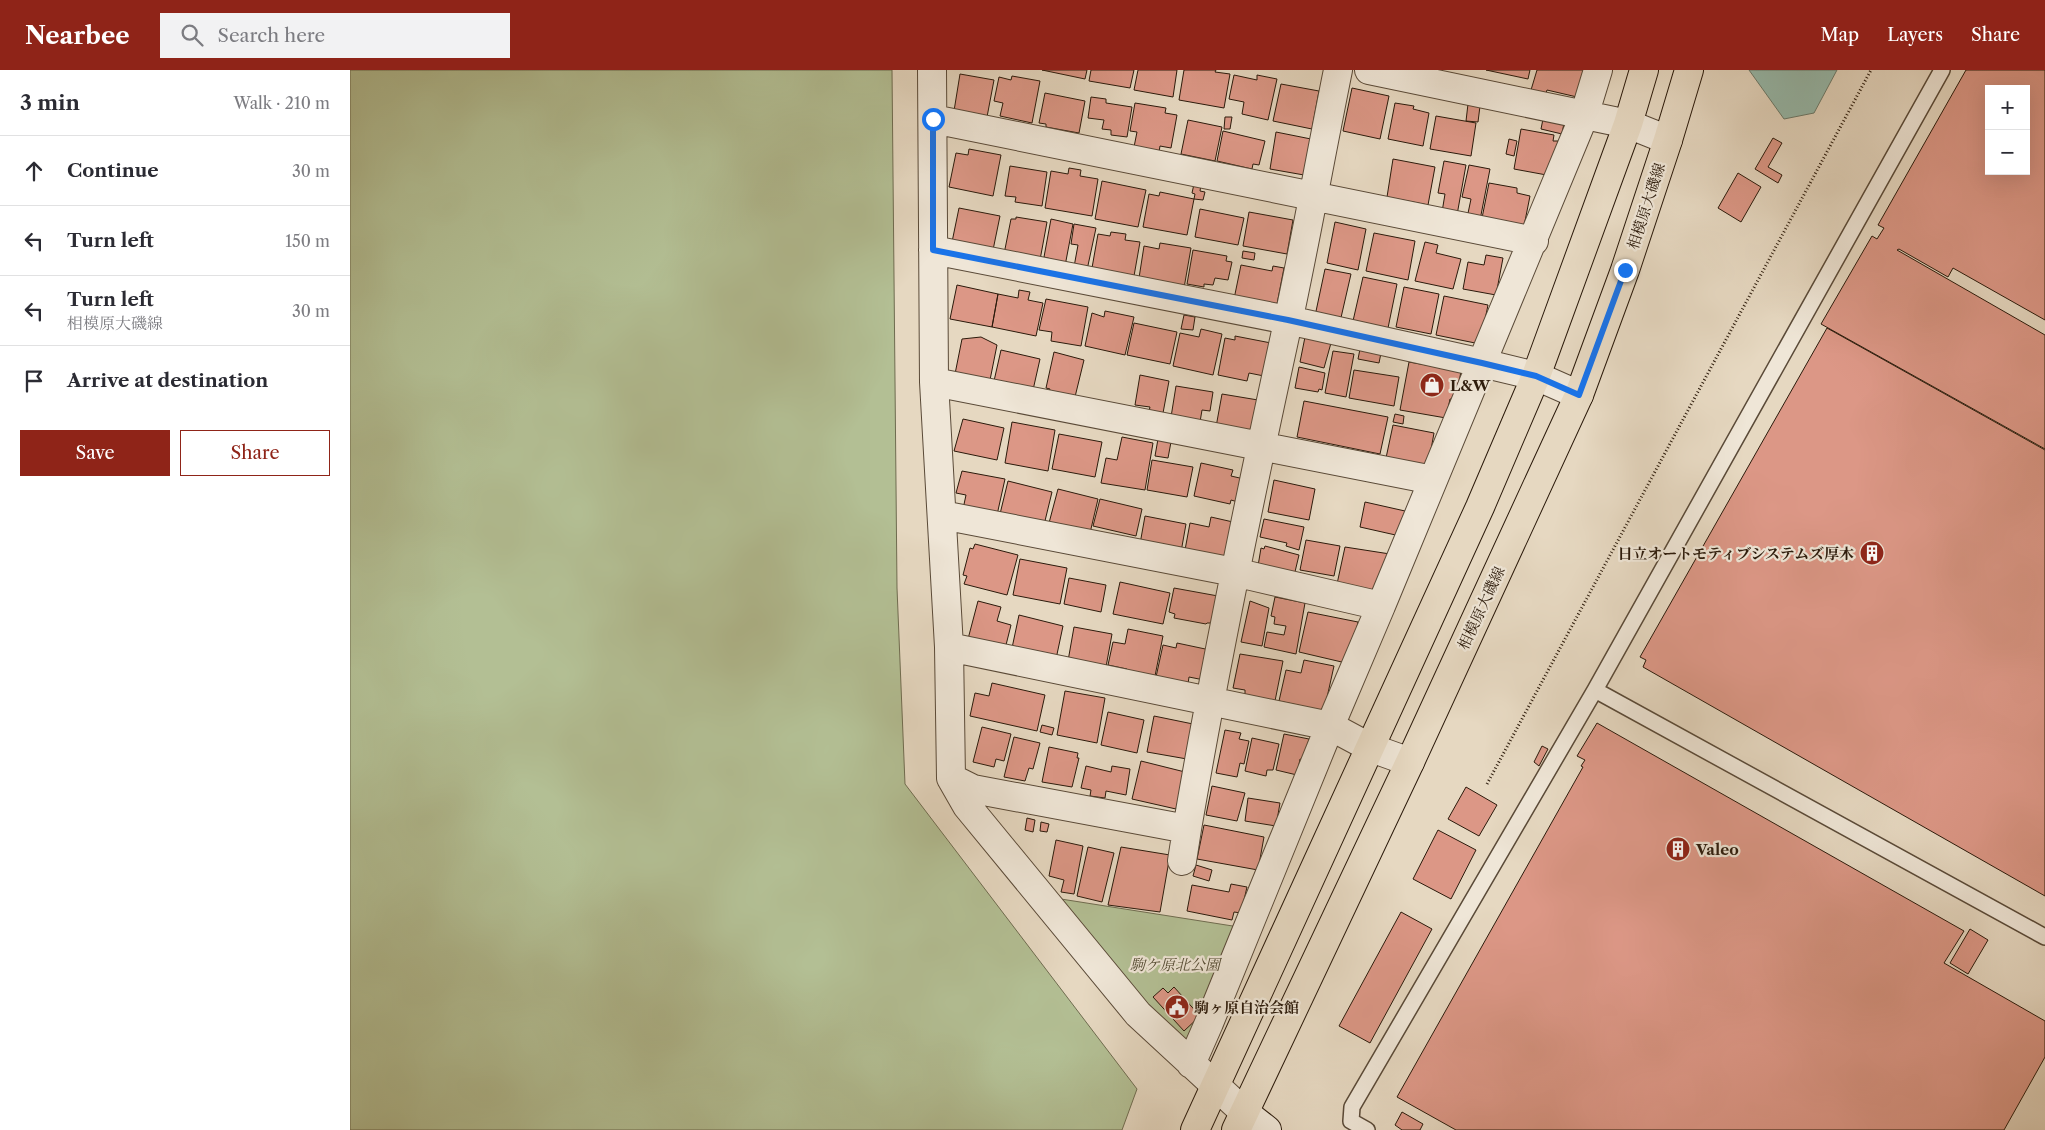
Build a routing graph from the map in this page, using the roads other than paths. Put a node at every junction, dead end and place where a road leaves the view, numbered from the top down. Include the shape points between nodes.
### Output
1 (932, 70) edge
2 (1338, 70) edge
3 (1369, 70) edge
4 (1598, 70) edge
5 (1644, 70) edge
6 (1689, 70) edge
7 (1942, 70) edge
8 (1584, 116) junction
9 (933, 119) junction
10 (1628, 124) junction
11 (1668, 140) junction
12 (1312, 196) junction
13 (1534, 241) junction
14 (933, 250) junction
15 (1288, 320) junction
16 (1482, 363) junction
17 (1536, 376) junction
18 (934, 382) junction
19 (1579, 395) junction
20 (1260, 447) junction
21 (1433, 480) junction
22 (942, 515) junction
23 (1234, 572) junction
24 (1381, 606) junction
25 (949, 647) junction
26 (1595, 690) junction
27 (1209, 701) junction
28 (1330, 726) junction
29 (1371, 748) junction
30 (1410, 762) junction
31 (951, 778) junction
32 (1187, 830) junction
33 (1182, 861) dead end
34 (2045, 936) edge
35 (1191, 1064) junction
36 (1215, 1087) junction
37 (1240, 1121) edge
38 (1195, 1130) edge
39 (1267, 1130) edge
40 (1367, 1130) edge

1 - 9 street
2 - 12 street
3 - 8 street
4 - 8 street
5 - 10 main road
6 - 11 main road, 相模原大磯線
7 - 26 lane
8 - 10 street
8 - 13 street
9 - 12 street
9 - 14 street
10 - 11 street
10 - 17 main road
11 - 19 main road, 相模原大磯線
12 - 13 street
12 - 15 street
13 - 16 street
14 - 15 street
14 - 18 street
15 - 16 street
15 - 20 street
16 - 17 street
16 - 21 street
17 - 19 street
17 - 29 main road
18 - 20 street
18 - 22 street
19 - 30 main road, 相模原大磯線
20 - 21 street
20 - 23 street
21 - 24 street
22 - 23 street
22 - 25 street
23 - 24 street
23 - 27 street
24 - 28 street
25 - 27 street
25 - 31 street
26 - 34 lane
26 - 40 lane via 1352,1108 1351,1121
27 - 28 street
27 - 32 street
28 - 29 street
28 - 35 street
29 - 30 street
29 - 36 main road
30 - 37 main road, 相模原大磯線
31 - 32 street via 972,789
31 - 35 street via 967,806 1138,1014
32 - 33 street
35 - 36 street
36 - 37 street
36 - 38 main road
37 - 39 street

